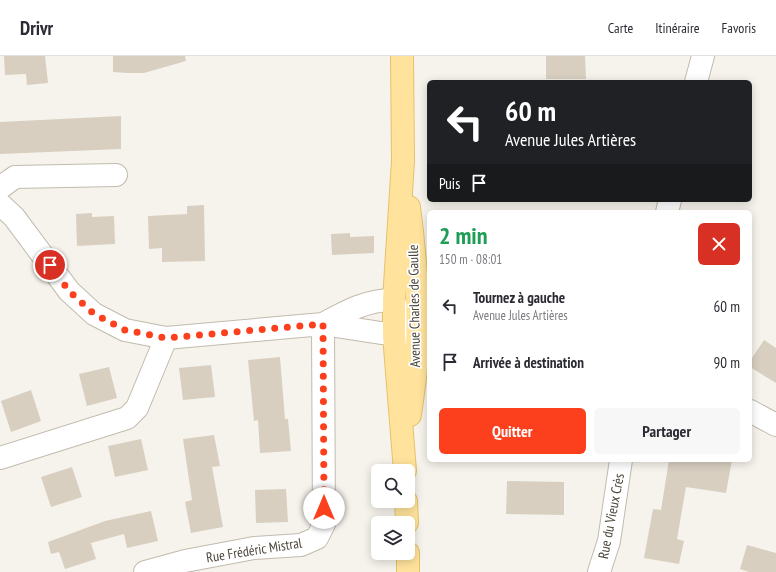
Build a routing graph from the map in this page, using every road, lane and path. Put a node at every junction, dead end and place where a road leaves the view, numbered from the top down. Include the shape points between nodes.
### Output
1 (402, 56) edge
2 (703, 56) edge
3 (697, 80) edge
4 (403, 161) junction
5 (116, 175) dead end
6 (0, 188) edge
7 (0, 204) edge
8 (411, 306) edge
9 (323, 324) junction
10 (411, 335) edge
11 (166, 338) junction
12 (752, 412) edge
13 (776, 424) edge
14 (0, 458) edge
15 (405, 461) edge
16 (621, 462) edge
17 (408, 560) edge
18 (145, 572) edge
19 (408, 572) edge
20 (599, 572) edge

1 - 4 main road, Avenue Charles de Gaulle
2 - 3 street
4 - 8 main road, Avenue Charles de Gaulle via 414,250
4 - 8 main road, Avenue Charles de Gaulle via 395,270
5 - 6 street via 15,177
7 - 11 street via 14,217 69,291 94,314 125,330
8 - 9 street via 379,299
8 - 10 main road, Avenue Charles de Gaulle
9 - 10 street
9 - 11 street
9 - 18 street, Rue Frédéric Mistral via 324,524 317,538 301,545 254,548 185,561
10 - 15 main road, Avenue Charles de Gaulle
10 - 15 main road, Avenue Charles de Gaulle via 416,368
11 - 14 street via 137,408 127,418
12 - 13 street
16 - 20 street, Rue du Vieux Crès via 609,541
17 - 19 main road

